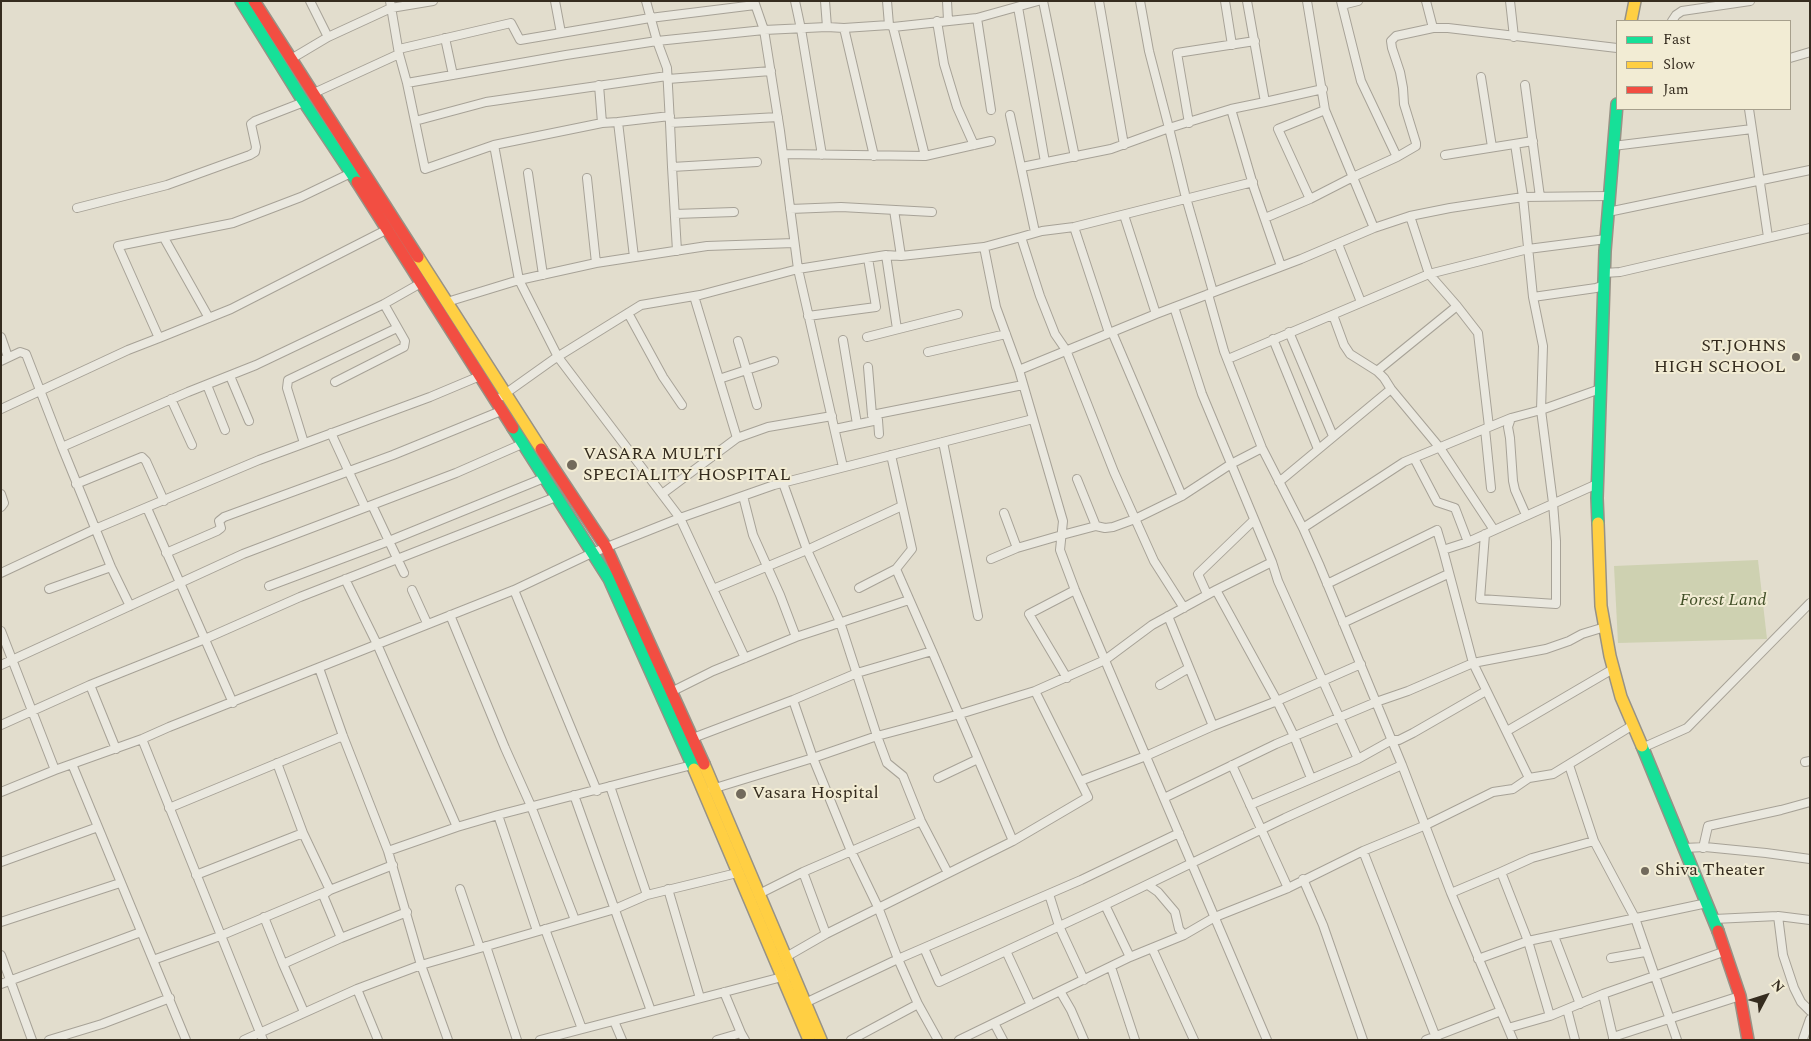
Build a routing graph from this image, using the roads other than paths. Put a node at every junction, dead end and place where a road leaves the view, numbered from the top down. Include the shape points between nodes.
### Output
1 (241, 1) edge
2 (310, 1) edge
3 (434, 1) edge
4 (555, 1) edge
5 (646, 1) edge
6 (794, 1) edge
7 (825, 1) edge
8 (887, 1) edge
9 (947, 1) edge
10 (1038, 1) edge
11 (1043, 1) edge
12 (1099, 1) edge
13 (1140, 1) edge
14 (1225, 1) edge
15 (1247, 1) edge
16 (1308, 1) edge
17 (1358, 1) edge
18 (1426, 1) edge
19 (1510, 1) edge
20 (1635, 1) edge
21 (1750, 1) edge
22 (259, 2) edge
23 (755, 3) edge
24 (1342, 3) edge
25 (391, 5) edge
26 (1018, 7) junction
27 (650, 18) junction
28 (977, 18) junction
29 (948, 20) junction
30 (1631, 20) edge
31 (1673, 20) edge
32 (937, 21) junction
33 (891, 26) junction
34 (826, 27) junction
35 (844, 28) junction
36 (1433, 28) junction
37 (801, 29) junction
38 (764, 30) junction
39 (561, 33) junction
40 (1514, 37) junction
41 (328, 38) junction
42 (446, 38) junction
43 (657, 41) junction
44 (1255, 41) junction
45 (1232, 45) junction
46 (1616, 48) edge
47 (399, 52) junction
48 (1810, 52) edge
49 (291, 58) junction
50 (1791, 58) edge
51 (771, 71) junction
52 (452, 75) junction
53 (1481, 76) dead end
54 (667, 77) junction
55 (407, 83) junction
56 (599, 85) junction
57 (1525, 85) dead end
58 (1322, 89) junction
59 (314, 93) junction
60 (304, 102) junction
61 (1265, 102) junction
62 (1231, 109) junction
63 (991, 110) dead end
64 (1325, 110) junction
65 (1617, 110) edge
66 (1749, 110) edge
67 (1010, 115) dead end
68 (778, 118) junction
69 (670, 120) junction
70 (415, 121) junction
71 (618, 122) junction
72 (602, 123) junction
73 (1189, 123) junction
74 (1169, 128) junction
75 (1752, 129) junction
76 (992, 141) dead end
77 (1533, 141) junction
78 (1515, 144) junction
79 (494, 145) junction
80 (974, 145) junction
81 (1124, 145) junction
82 (1492, 146) junction
83 (1614, 146) junction
84 (783, 154) junction
85 (822, 155) junction
86 (1445, 155) dead end
87 (874, 156) junction
88 (925, 156) junction
89 (1075, 157) junction
90 (1397, 157) junction
91 (757, 162) dead end
92 (1045, 162) junction
93 (672, 167) junction
94 (1022, 167) junction
95 (1810, 170) edge
96 (351, 173) junction
97 (528, 173) dead end
98 (1353, 177) junction
99 (587, 178) dead end
100 (1760, 180) junction
101 (1253, 182) junction
102 (1609, 196) junction
103 (1523, 197) junction
104 (1540, 197) junction
105 (1186, 198) junction
106 (1310, 199) junction
107 (77, 208) dead end
108 (790, 210) junction
109 (894, 210) junction
110 (734, 212) dead end
111 (932, 212) dead end
112 (1608, 212) junction
113 (674, 214) junction
114 (1124, 215) junction
115 (1410, 216) junction
116 (1265, 218) junction
117 (1074, 227) junction
118 (1374, 228) junction
119 (1810, 228) edge
120 (386, 230) junction
121 (1035, 232) junction
122 (1021, 236) junction
123 (1768, 237) junction
124 (164, 238) junction
125 (1606, 240) junction
126 (794, 243) junction
127 (1338, 244) junction
128 (984, 247) junction
129 (1528, 249) junction
130 (677, 251) junction
131 (886, 255) junction
132 (901, 256) junction
133 (634, 258) junction
134 (868, 258) junction
135 (596, 263) junction
136 (1281, 266) junction
137 (798, 269) junction
138 (1604, 273) junction
139 (1429, 274) junction
140 (543, 275) junction
141 (519, 280) junction
142 (421, 283) junction
143 (1604, 285) junction
144 (1210, 293) junction
145 (694, 296) junction
146 (1533, 297) junction
147 (447, 302) junction
148 (1361, 302) junction
149 (384, 304) junction
150 (1457, 306) junction
151 (1174, 307) junction
152 (628, 313) junction
153 (958, 314) dead end
154 (1156, 314) junction
155 (1333, 315) junction
156 (808, 316) junction
157 (210, 318) junction
158 (397, 328) junction
159 (897, 329) junction
160 (1111, 332) junction
161 (1288, 332) junction
162 (1006, 334) junction
163 (1, 337) edge
164 (867, 337) dead end
165 (159, 338) junction
166 (1273, 339) junction
167 (844, 340) dead end
168 (738, 341) dead end
169 (1066, 350) junction
170 (928, 352) dead end
171 (558, 357) junction
172 (5, 359) edge
173 (1228, 359) junction
174 (774, 361) dead end
175 (868, 367) dead end
176 (746, 370) junction
177 (1019, 370) junction
178 (1377, 371) junction
179 (230, 376) junction
180 (480, 376) junction
181 (720, 379) junction
182 (335, 382) dead end
183 (207, 385) junction
184 (1024, 385) junction
185 (1391, 389) junction
186 (1600, 389) junction
187 (41, 392) junction
188 (500, 397) junction
189 (171, 399) junction
190 (682, 405) dead end
191 (757, 405) dead end
192 (1, 410) edge
193 (1541, 410) junction
194 (501, 411) junction
195 (832, 416) junction
196 (875, 417) junction
197 (1511, 418) junction
198 (1033, 419) junction
199 (249, 421) dead end
200 (857, 424) junction
201 (1487, 428) junction
202 (835, 429) junction
203 (225, 430) dead end
204 (331, 433) junction
205 (879, 434) dead end
206 (1333, 436) junction
207 (737, 438) junction
208 (943, 442) junction
209 (304, 443) junction
210 (522, 444) junction
211 (192, 445) dead end
212 (62, 447) junction
213 (1262, 448) junction
214 (1440, 448) junction
215 (1318, 449) junction
216 (891, 455) junction
217 (1414, 458) junction
218 (1231, 464) junction
219 (843, 467) junction
220 (348, 470) junction
221 (544, 478) junction
222 (1077, 479) dead end
223 (1279, 482) junction
224 (783, 483) junction
225 (76, 484) junction
226 (1597, 484) junction
227 (1490, 488) dead end
228 (1, 494) edge
229 (662, 494) junction
230 (743, 496) junction
231 (1182, 496) junction
232 (556, 497) junction
233 (164, 500) junction
234 (1553, 503) junction
235 (368, 506) junction
236 (902, 506) junction
237 (1, 507) edge
238 (147, 508) junction
239 (1004, 513) dead end
240 (1526, 515) junction
241 (680, 518) junction
242 (1135, 519) junction
243 (1254, 520) junction
244 (1096, 526) junction
245 (1303, 528) junction
246 (95, 529) junction
247 (1494, 530) junction
248 (1485, 534) junction
249 (1062, 535) junction
250 (389, 541) junction
251 (1468, 542) junction
252 (606, 547) junction
253 (1017, 548) junction
254 (807, 550) junction
255 (1443, 550) junction
256 (166, 553) junction
257 (592, 553) junction
258 (397, 558) junction
259 (991, 559) dead end
260 (1272, 562) junction
261 (767, 566) junction
262 (111, 567) junction
263 (896, 569) junction
264 (1, 573) edge
265 (404, 573) dead end
266 (1448, 574) junction
267 (345, 579) junction
268 (180, 582) junction
269 (1327, 584) junction
270 (268, 586) dead end
271 (713, 588) junction
272 (858, 588) dead end
273 (49, 589) dead end
274 (412, 590) dead end
275 (514, 590) junction
276 (1075, 590) junction
277 (1216, 590) junction
278 (1207, 594) junction
279 (909, 600) junction
280 (1810, 603) edge
281 (130, 606) junction
282 (1184, 608) junction
283 (450, 615) junction
284 (978, 616) dead end
285 (1168, 616) junction
286 (840, 622) junction
287 (428, 623) junction
288 (1343, 623) junction
289 (1605, 627) junction
290 (1, 631) edge
291 (796, 637) junction
292 (205, 639) junction
293 (377, 644) junction
294 (932, 651) junction
295 (745, 658) junction
296 (12, 660) junction
297 (1105, 660) junction
298 (1473, 663) junction
299 (1361, 664) junction
300 (1, 665) edge
301 (320, 668) junction
302 (1190, 668) junction
303 (1613, 668) junction
304 (857, 673) junction
305 (1067, 678) junction
306 (1322, 680) junction
307 (90, 685) junction
308 (1160, 685) dead end
309 (1486, 691) junction
310 (671, 692) junction
311 (1035, 692) junction
312 (792, 700) junction
313 (1277, 701) junction
314 (1376, 702) junction
315 (233, 703) junction
316 (32, 711) junction
317 (960, 714) junction
318 (1338, 718) junction
319 (1, 724) edge
320 (1633, 725) junction
321 (1213, 726) junction
322 (1507, 732) junction
323 (343, 736) junction
324 (877, 736) junction
325 (1294, 736) junction
326 (693, 738) junction
327 (142, 739) junction
328 (1392, 740) junction
329 (1642, 748) junction
330 (116, 749) junction
331 (1146, 756) junction
332 (813, 758) junction
333 (978, 759) junction
334 (1358, 759) junction
335 (277, 763) junction
336 (72, 764) junction
337 (692, 765) junction
338 (1232, 765) junction
339 (1402, 765) junction
340 (1569, 765) junction
341 (55, 770) junction
342 (938, 778) dead end
343 (1311, 778) junction
344 (1529, 778) junction
345 (1080, 781) junction
346 (610, 786) junction
347 (709, 789) junction
348 (596, 791) junction
349 (1, 792) edge
350 (574, 795) junction
351 (1164, 798) junction
352 (1810, 802) edge
353 (1250, 805) junction
354 (531, 806) junction
355 (169, 808) junction
356 (498, 815) junction
357 (921, 821) junction
358 (1426, 824) junction
359 (98, 827) junction
360 (457, 827) junction
361 (1262, 830) junction
362 (303, 833) junction
363 (1179, 833) junction
364 (1013, 841) junction
365 (1594, 841) junction
366 (1684, 848) junction
367 (1703, 848) junction
368 (388, 851) junction
369 (850, 851) junction
370 (1363, 851) junction
371 (1810, 859) edge
372 (1, 862) edge
373 (1192, 864) junction
374 (392, 865) junction
375 (803, 872) junction
376 (948, 872) junction
377 (1501, 872) junction
378 (737, 873) junction
379 (196, 875) junction
380 (1303, 879) junction
381 (120, 883) junction
382 (1148, 884) junction
383 (1288, 888) junction
384 (460, 889) dead end
385 (668, 889) junction
386 (330, 890) junction
387 (1451, 893) junction
388 (758, 894) junction
389 (1049, 894) junction
390 (647, 895) junction
391 (1707, 903) junction
392 (1105, 906) junction
393 (878, 908) junction
394 (614, 909) junction
395 (407, 912) junction
396 (1778, 916) junction
397 (264, 917) junction
398 (1215, 917) junction
399 (1635, 918) junction
400 (1714, 919) junction
401 (575, 920) junction
402 (1810, 920) edge
403 (1, 922) edge
404 (1059, 926) junction
405 (545, 929) junction
406 (537, 931) junction
407 (141, 932) junction
408 (826, 934) junction
409 (1184, 935) junction
410 (220, 936) junction
411 (1554, 936) junction
412 (341, 938) junction
413 (1528, 941) junction
414 (483, 947) junction
415 (924, 948) junction
416 (1152, 948) junction
417 (1006, 951) junction
418 (1726, 951) junction
419 (1645, 952) junction
420 (1, 955) edge
421 (786, 957) junction
422 (1130, 957) junction
423 (1478, 958) junction
424 (1611, 958) dead end
425 (898, 959) junction
426 (153, 960) junction
427 (283, 964) junction
428 (421, 965) junction
429 (1110, 967) junction
430 (788, 976) junction
431 (1654, 976) junction
432 (1084, 980) junction
433 (10, 982) junction
434 (1, 984) edge
435 (356, 990) junction
436 (1060, 991) junction
437 (724, 992) junction
438 (1603, 994) junction
439 (1740, 996) junction
440 (170, 998) junction
441 (700, 998) junction
442 (805, 1003) junction
443 (918, 1004) junction
444 (1580, 1004) junction
445 (1031, 1005) junction
446 (1567, 1009) junction
447 (652, 1011) junction
448 (1501, 1011) junction
449 (1810, 1011) edge
450 (304, 1012) junction
451 (1550, 1016) junction
452 (1670, 1018) junction
453 (1810, 1019) edge
454 (614, 1020) junction
455 (994, 1023) junction
456 (1508, 1028) junction
457 (582, 1029) junction
458 (570, 1036) edge
459 (743, 1036) edge
460 (261, 1037) edge
461 (1436, 1038) edge
462 (1613, 1038) edge
463 (1804, 1039) edge
464 (32, 1040) edge
465 (49, 1040) edge
466 (186, 1040) edge
467 (244, 1040) edge
468 (378, 1040) edge
469 (448, 1040) edge
470 (517, 1040) edge
471 (540, 1040) edge
472 (622, 1040) edge
473 (717, 1040) edge
474 (809, 1040) edge
475 (820, 1040) edge
476 (851, 1040) edge
477 (938, 1040) edge
478 (959, 1040) edge
479 (1003, 1040) edge
480 (1084, 1040) edge
481 (1135, 1040) edge
482 (1194, 1040) edge
483 (1267, 1040) edge
484 (1363, 1040) edge
485 (1426, 1040) edge
486 (1513, 1040) edge
487 (1575, 1040) edge
488 (1677, 1040) edge
489 (1748, 1040) edge

1 - 60 main road
2 - 41 street
3 - 25 street
4 - 39 street
5 - 27 street
6 - 37 street
7 - 34 street
8 - 33 street
9 - 29 street
10 - 26 street
11 - 89 street
12 - 81 street
13 - 74 street
14 - 45 street
15 - 44 street
16 - 58 street
17 - 24 street
18 - 36 street
19 - 40 street
20 - 30 main road
21 - 31 street via 1682,11
22 - 49 main road
23 - 27 street
23 - 38 street
24 - 90 street via 1361,81
25 - 41 street
25 - 47 street
26 - 28 street
26 - 92 street
27 - 39 street
27 - 43 street
28 - 29 street
28 - 63 street
29 - 32 street
32 - 33 street
32 - 80 street via 957,107
33 - 35 street
33 - 88 street
34 - 35 street
34 - 37 street
35 - 87 street
36 - 40 street
36 - 90 street via 1400,35 1391,41 1416,143 1414,148
37 - 38 street
37 - 85 street
38 - 43 street
38 - 51 street
39 - 42 street via 520,40 511,23
40 - 46 street
41 - 49 street
42 - 47 street
42 - 52 street
43 - 52 street
43 - 54 street
44 - 45 street
44 - 61 street
45 - 73 street via 1177,53
47 - 55 street
47 - 59 street
48 - 50 street
49 - 59 main road
51 - 54 street
51 - 68 street
52 - 55 street
53 - 82 street
54 - 56 street
54 - 69 street
55 - 70 street
56 - 70 street via 486,102
56 - 72 street
57 - 77 street
58 - 61 street
58 - 64 street
59 - 147 main road
60 - 96 main road
60 - 107 street via 251,124 256,147 250,155 167,184
61 - 62 street
62 - 73 street
62 - 101 street
64 - 98 street
64 - 106 street via 1278,129
65 - 83 main road
66 - 75 street
67 - 94 street
68 - 69 street
68 - 84 street
69 - 71 street
69 - 93 street
70 - 79 street via 425,169
71 - 72 street
71 - 133 street
72 - 79 street
73 - 74 street
74 - 81 street
74 - 105 street
75 - 83 street
75 - 100 street
76 - 80 street
77 - 78 street
77 - 104 street
78 - 82 street
78 - 103 street
79 - 141 street
80 - 88 street
81 - 89 street
82 - 86 street
83 - 102 main road
84 - 85 street
84 - 108 street
85 - 87 street
87 - 88 street
89 - 92 street
90 - 98 street
91 - 93 street
92 - 94 street
93 - 113 street
94 - 121 street
95 - 100 street
96 - 120 main road
96 - 124 street via 301,198 233,223
97 - 140 street
98 - 106 street
98 - 118 street
99 - 135 street
100 - 112 street
100 - 123 street
101 - 105 street
101 - 116 street
102 - 104 street
102 - 112 main road
103 - 104 street
103 - 115 street
103 - 129 street
105 - 114 street
105 - 144 street
106 - 116 street
108 - 109 street via 841,207
108 - 126 street
109 - 111 street
109 - 132 street
110 - 113 street
112 - 125 main road
113 - 130 street
114 - 117 street
114 - 154 street
115 - 118 street
115 - 139 street
116 - 136 street
117 - 121 street
117 - 160 street
118 - 127 street
119 - 123 street
120 - 142 main road
120 - 157 street
121 - 122 street
122 - 128 street
122 - 169 street via 1040,296
123 - 138 street
124 - 157 street
124 - 165 street via 118,246
125 - 129 street
125 - 138 main road
126 - 130 street via 707,246
126 - 137 street
127 - 136 street
127 - 148 street
128 - 132 street
128 - 162 street via 996,307
129 - 139 street
129 - 146 street
130 - 133 street
131 - 132 street
131 - 134 street
131 - 159 street
133 - 135 street
134 - 137 street
134 - 156 street via 876,307
135 - 140 street
136 - 144 street
137 - 145 street
137 - 156 street
138 - 143 main road
139 - 148 street
139 - 150 street
140 - 141 street
141 - 147 street
141 - 171 street
142 - 149 street
142 - 180 main road
143 - 146 street
143 - 186 main road
144 - 151 street
144 - 173 street
145 - 152 street via 641,305
145 - 181 street
146 - 193 street via 1543,346
147 - 188 main road
148 - 155 street
149 - 158 street
149 - 179 street
150 - 178 street
150 - 201 street via 1478,333
151 - 154 street
151 - 218 street via 1202,394
152 - 171 street
152 - 190 street
153 - 159 street
154 - 160 street
155 - 161 street
155 - 178 street via 1350,354
156 - 195 street
157 - 165 street
158 - 182 street via 405,341 404,347
158 - 209 street via 288,380 287,388
159 - 164 street
160 - 169 street
160 - 231 street
161 - 166 street
161 - 206 street
162 - 170 street
162 - 177 street
163 - 172 street
165 - 187 street
166 - 173 street
166 - 215 street
167 - 200 street
168 - 176 street
169 - 177 street
169 - 242 street
171 - 188 street
171 - 229 street
172 - 187 street via 20,352 26,354
173 - 213 street
174 - 176 street
175 - 196 street
176 - 181 street
176 - 191 street
177 - 184 street
178 - 185 street
179 - 183 street
179 - 199 street
180 - 188 main road
180 - 204 street
181 - 207 street
183 - 189 street
183 - 203 street
184 - 196 street
184 - 198 street
185 - 206 street
185 - 214 street
186 - 193 street
186 - 226 main road
187 - 192 street
187 - 212 street
188 - 194 main road
188 - 252 main road
189 - 211 street
189 - 212 street
193 - 197 street
193 - 234 street
194 - 210 main road
194 - 220 street
195 - 202 street
195 - 207 street via 768,427
196 - 200 street
196 - 205 street
197 - 201 street
197 - 240 street via 1508,427 1513,481
198 - 208 street
198 - 249 street via 1063,521
200 - 202 street
201 - 214 street
201 - 227 street
202 - 219 street
204 - 209 street
204 - 220 street
206 - 215 street
207 - 229 street
208 - 216 street
208 - 284 street
209 - 233 street
210 - 221 main road
210 - 235 street via 456,474
212 - 225 street
213 - 218 street
213 - 223 street
214 - 217 street
214 - 247 street
215 - 223 street
216 - 219 street
216 - 236 street
217 - 245 street
217 - 251 street via 1437,502 1455,508
218 - 231 street
218 - 243 street
219 - 224 street
220 - 235 street
220 - 256 street via 224,517 217,531
221 - 232 main road
221 - 250 street
222 - 244 street
223 - 245 street
224 - 230 street
224 - 254 street
225 - 233 street via 142,457
225 - 246 street
226 - 234 street
226 - 289 main road via 1601,606
228 - 237 street via 4,503
229 - 241 street
230 - 241 street
230 - 261 street via 753,535
231 - 242 street
232 - 257 main road
232 - 258 street
233 - 238 street
234 - 240 street
234 - 248 street via 1556,604 1480,599
235 - 250 street
235 - 268 street
236 - 254 street
236 - 263 street via 912,549
238 - 246 street
238 - 256 street
239 - 253 street
240 - 247 street
241 - 252 street
241 - 271 street
242 - 244 street via 1113,527
242 - 282 street via 1154,562
243 - 260 street
243 - 278 street via 1198,574
244 - 249 street
245 - 269 street
246 - 262 street
246 - 264 street
247 - 248 street
248 - 251 street
249 - 253 street
249 - 276 street via 1060,550
250 - 258 street
250 - 270 street
251 - 255 street
252 - 257 street
252 - 310 main road
253 - 259 street
254 - 261 street
254 - 286 street
255 - 266 street
255 - 269 street via 1437,530
256 - 268 street
257 - 275 street
257 - 337 main road via 609,579
258 - 265 street
258 - 267 street
260 - 277 street
260 - 306 street
261 - 271 street
261 - 291 street
262 - 273 street
262 - 281 street
263 - 272 street
263 - 279 street
266 - 288 street
266 - 298 street
267 - 292 street
267 - 293 street
268 - 281 street
268 - 292 street
269 - 288 street
271 - 295 street
274 - 287 street
275 - 283 street
275 - 348 street
276 - 297 street
276 - 305 street via 1029,614
277 - 278 street
277 - 313 street
278 - 282 street
279 - 286 street
279 - 294 street
280 - 329 street via 1687,728
281 - 296 street
282 - 285 street
283 - 287 street
283 - 354 street
285 - 297 street
285 - 302 street
286 - 291 street
286 - 304 street
287 - 293 street
288 - 299 street
289 - 298 street via 1546,649
289 - 303 main road
290 - 296 street
291 - 295 street
292 - 307 street
292 - 315 street
293 - 301 street
293 - 360 street
294 - 304 street
294 - 317 street
295 - 310 street
296 - 300 street
296 - 316 street
297 - 305 street
297 - 331 street
298 - 309 street
298 - 314 street via 1408,692
299 - 306 street
299 - 314 street
301 - 315 street
301 - 323 street
302 - 308 street
302 - 321 street
303 - 320 main road
303 - 322 street
304 - 312 street
304 - 324 street
305 - 311 street
306 - 313 street
306 - 318 street
307 - 316 street
307 - 330 street
309 - 322 street
309 - 328 street via 1400,740
310 - 326 main road
311 - 317 street
311 - 345 street
312 - 326 street
312 - 332 street
313 - 321 street
313 - 325 street
314 - 318 street
314 - 328 street
315 - 327 street
316 - 319 street
316 - 341 street
317 - 324 street
317 - 333 street
318 - 325 street
318 - 334 street
320 - 329 main road
320 - 340 street
321 - 331 street
322 - 344 street
323 - 335 street
323 - 368 street
324 - 332 street
324 - 357 street via 887,763 903,776
325 - 338 street
325 - 343 street
326 - 347 main road
327 - 330 street
327 - 355 street
328 - 334 street
328 - 339 street
329 - 366 main road
330 - 336 street
331 - 345 street
331 - 351 street
332 - 347 street
332 - 369 street
333 - 342 street
333 - 364 street
334 - 343 street
335 - 355 street
335 - 362 street
336 - 341 street
336 - 359 street
337 - 346 street
337 - 347 main road
338 - 351 street
338 - 353 street
339 - 358 street
339 - 361 street
340 - 344 street via 1553,774
340 - 365 street
341 - 349 street
343 - 353 street
344 - 358 street via 1513,788 1494,792
345 - 364 street via 1088,797
346 - 348 street
346 - 390 street
347 - 378 main road
347 - 388 main road
348 - 350 street
350 - 354 street
350 - 394 street
351 - 363 street
352 - 367 street via 1708,826
353 - 361 street
354 - 356 street
354 - 401 street
355 - 379 street
356 - 360 street
356 - 406 street
357 - 369 street
357 - 376 street
358 - 370 street
358 - 387 street
359 - 372 street
359 - 381 street
360 - 368 street
361 - 373 street
361 - 383 street
362 - 379 street
362 - 386 street
363 - 373 street
363 - 389 street
364 - 376 street
365 - 377 street via 1532,858
365 - 399 street
366 - 367 street
366 - 391 main road
367 - 371 street
368 - 374 street
369 - 375 street
369 - 393 street
370 - 380 street
370 - 461 street
373 - 382 street
373 - 398 street
374 - 386 street
374 - 395 street
375 - 388 street
375 - 408 street
376 - 393 street
377 - 387 street
377 - 413 street
378 - 385 street
378 - 430 main road
379 - 410 street
380 - 383 street
380 - 484 street via 1323,925
381 - 403 street
381 - 407 street
382 - 392 street
382 - 409 street via 1175,912
383 - 398 street
384 - 414 street
385 - 390 street
385 - 441 street
386 - 397 street
386 - 412 street via 323,895
387 - 423 street
388 - 421 main road
389 - 404 street
389 - 415 street
390 - 394 street
391 - 399 street
391 - 400 main road
392 - 404 street
392 - 422 street
393 - 408 street
393 - 425 street
394 - 401 street
394 - 447 street
395 - 412 street
395 - 428 street
396 - 400 street
396 - 402 street
396 - 449 street via 1783,956 1791,980 1801,1002
397 - 410 street
397 - 427 street
398 - 409 street
398 - 483 street
399 - 411 street
399 - 419 street
400 - 418 main road
401 - 405 street
404 - 417 street
404 - 432 street
405 - 406 street
405 - 457 street
406 - 414 street
407 - 426 street
407 - 433 street
408 - 421 street
409 - 416 street
410 - 426 street
410 - 460 street
411 - 413 street
411 - 444 street
412 - 427 street
413 - 423 street
413 - 451 street
414 - 428 street
414 - 470 street
415 - 417 street via 939,982
415 - 425 street
416 - 422 street
416 - 482 street
417 - 445 street
418 - 431 street
418 - 439 main road
419 - 424 street
419 - 431 street
420 - 433 street
421 - 430 main road
422 - 429 street
423 - 448 street
425 - 442 street
425 - 443 street
426 - 440 street
427 - 450 street
428 - 435 street
428 - 469 street
429 - 432 street
429 - 481 street
430 - 437 street
430 - 442 main road
430 - 474 main road
431 - 438 street
431 - 452 street
432 - 436 street
433 - 434 street
433 - 464 street
435 - 450 street
435 - 468 street
436 - 445 street
436 - 480 street
437 - 441 street
437 - 459 street
438 - 444 street
438 - 462 street
439 - 452 street
439 - 489 main road
440 - 465 street
440 - 466 street
441 - 447 street
442 - 475 main road
443 - 476 street
443 - 477 street
444 - 446 street
445 - 455 street
446 - 451 street
446 - 487 street
447 - 454 street
448 - 456 street
448 - 461 street
450 - 460 street
451 - 456 street
452 - 462 street
452 - 488 street
453 - 463 street
454 - 457 street
454 - 472 street
455 - 478 street
455 - 479 street
456 - 486 street
457 - 458 street
458 - 471 street
459 - 473 street
460 - 467 street
461 - 485 street

